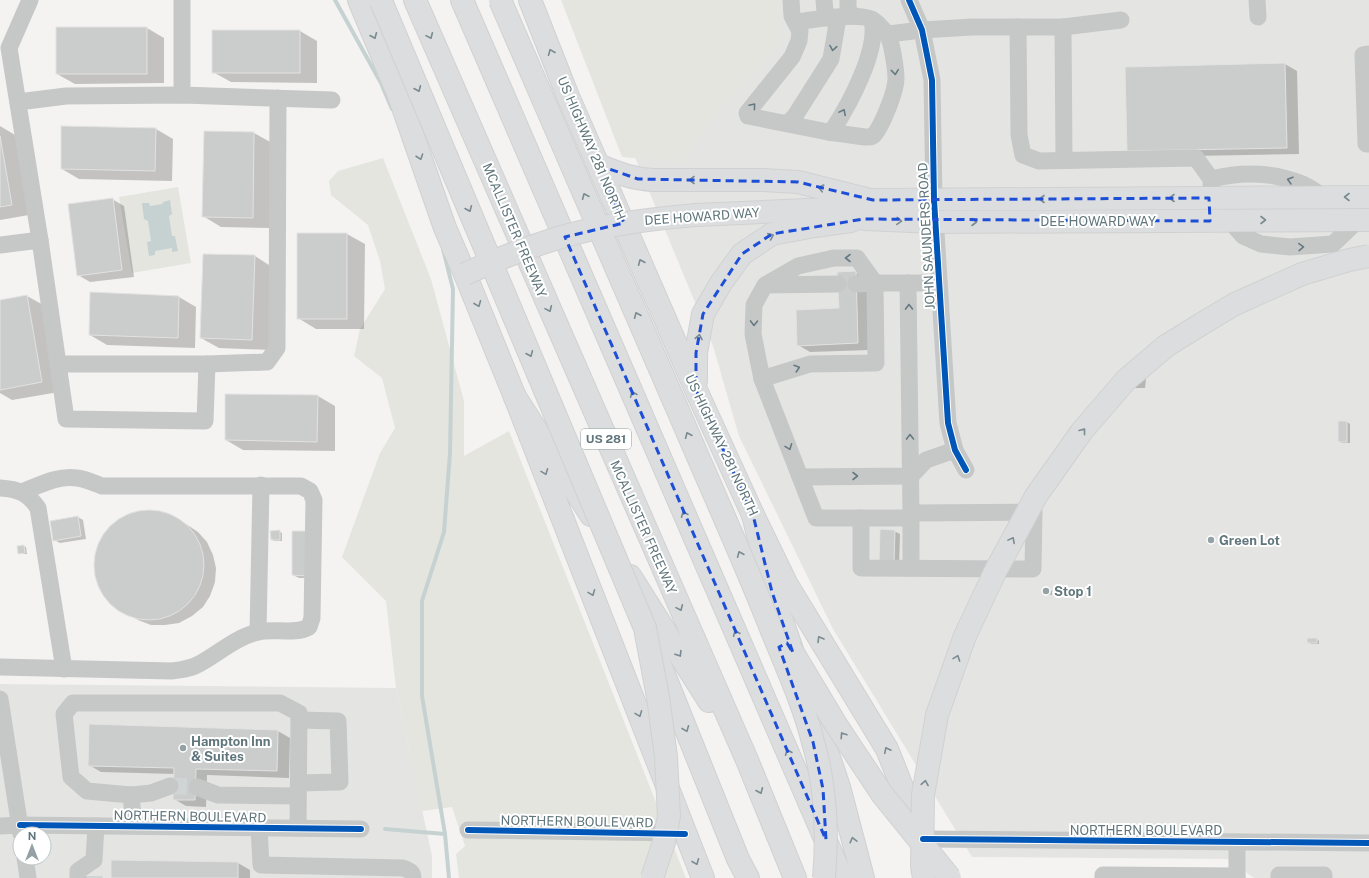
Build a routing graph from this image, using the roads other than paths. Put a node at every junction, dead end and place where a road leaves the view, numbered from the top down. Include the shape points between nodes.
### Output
1 (30, 0) edge
2 (182, 0) edge
3 (359, 0) edge
4 (380, 0) edge
5 (415, 0) edge
6 (462, 0) edge
7 (500, 0) edge
8 (530, 0) edge
9 (791, 0) edge
10 (824, 0) edge
11 (909, 0) edge
12 (850, 8) edge
13 (831, 18) junction
14 (872, 20) junction
15 (1121, 20) dead end
16 (795, 22) junction
17 (1018, 27) junction
18 (1063, 27) junction
19 (922, 30) junction
20 (888, 34) junction
21 (1369, 54) edge
22 (182, 95) junction
23 (278, 98) junction
24 (332, 100) dead end
25 (18, 102) junction
26 (788, 123) junction
27 (828, 132) junction
28 (1369, 144) edge
29 (1064, 160) junction
30 (598, 165) junction
31 (1210, 192) junction
32 (1369, 197) edge
33 (873, 200) junction
34 (934, 200) junction
35 (828, 209) junction
36 (864, 219) junction
37 (1219, 220) junction
38 (1364, 220) edge
39 (935, 222) junction
40 (40, 240) junction
41 (0, 245) edge
42 (1369, 256) edge
43 (465, 274) junction
44 (875, 283) junction
45 (908, 283) junction
46 (939, 283) junction
47 (838, 284) dead end
48 (856, 284) dead end
49 (765, 285) junction
50 (58, 364) junction
51 (207, 364) junction
52 (762, 379) junction
53 (696, 390) junction
54 (515, 396) junction
55 (955, 450) junction
56 (966, 470) dead end
57 (910, 476) junction
58 (800, 477) junction
59 (261, 485) junction
60 (0, 488) edge
61 (22, 492) junction
62 (753, 515) junction
63 (911, 515) junction
64 (861, 518) junction
65 (911, 568) junction
66 (756, 590) junction
67 (645, 628) junction
68 (258, 632) junction
69 (0, 667) edge
70 (64, 669) junction
71 (0, 699) edge
72 (299, 720) junction
73 (747, 760) junction
74 (170, 786) tunnel mouth
75 (197, 787) tunnel mouth
76 (298, 790) junction
77 (131, 795) junction
78 (0, 826) edge
79 (20, 826) edge
80 (96, 826) junction
81 (134, 826) junction
82 (260, 827) junction
83 (12, 828) edge
84 (52, 828) edge
85 (298, 828) junction
86 (361, 829) dead end
87 (468, 830) dead end
88 (685, 834) junction
89 (923, 839) junction
90 (1237, 842) junction
91 (1369, 843) edge
92 (26, 866) edge
93 (260, 871) edge
94 (89, 872) edge
95 (1237, 877) edge
96 (28, 878) edge
97 (413, 878) edge
98 (652, 878) edge
99 (703, 878) edge
100 (748, 878) edge
101 (796, 878) edge
102 (824, 878) edge
103 (842, 878) edge
104 (863, 878) edge
105 (924, 878) edge
106 (936, 878) edge
107 (950, 878) edge
108 (1103, 878) edge
109 (1279, 878) edge
110 (1324, 878) edge

1 - 25 street via 10,48
2 - 22 street
3 -> 43 main road via 398,93 445,228
4 -> 67 main road, bridge
5 -> 73 main road, MCALLISTER FREEWAY / US 281
103 -> 6 main road, US 281
66 -> 7 main road, bridge
30 -> 8 main road, US HIGHWAY 281 NORTH
9 - 16 street
10 - 13 street via 825,12
11 - 19 street, JOHN SAUNDERS ROAD
12 - 13 street
12 - 14 street
13 - 16 street
13 -> 26 street via 837,24 831,59
14 - 20 street
27 -> 14 street via 836,125 860,81 869,54
15 - 18 street
26 -> 16 street via 748,116 747,113 792,57 799,41 800,30
17 - 18 street
17 - 19 street
17 - 29 street via 1018,135 1024,155 1039,161
18 - 29 street
19 - 20 street
19 - 34 street, JOHN SAUNDERS ROAD via 932,80
20 -> 27 street via 896,80 884,117 874,135 865,137
21 - 28 street via 1363,55 1366,144
22 - 23 street
22 - 25 street via 66,96
23 - 24 street
23 - 51 street via 277,348 267,362
25 - 40 street
26 - 27 street
29 - 31 street via 1196,158
33 -> 30 main road via 798,182 638,179
53 -> 30 main road, US HIGHWAY 281 NORTH
32 -> 31 main road, DEE HOWARD WAY
31 -> 34 main road, DEE HOWARD WAY
31 - 37 street
33 - 34 main road, DEE HOWARD WAY
33 - 35 main road, DEE HOWARD WAY
34 - 39 street, JOHN SAUNDERS ROAD
35 - 36 main road, DEE HOWARD WAY
35 - 43 main road, DEE HOWARD WAY, bridge via 696,215 632,222 588,230 534,246
36 -> 39 main road, DEE HOWARD WAY
53 -> 36 main road via 696,353 703,314 742,254 772,234
37 -> 38 main road, DEE HOWARD WAY
39 -> 37 main road, DEE HOWARD WAY
39 - 46 street, JOHN SAUNDERS ROAD
40 - 41 street
40 - 50 street
105 -> 42 main road, bridge via 923,795 937,715 965,636 996,570 1036,496 1082,431 1126,380 1166,346 1235,304 1275,285 1302,274
43 -> 54 main road
44 - 45 street
44 - 48 street
44 -> 49 street via 857,258 834,258 798,266
52 -> 44 street via 810,364 876,363
45 - 46 street
57 -> 45 street
46 - 55 street, JOHN SAUNDERS ROAD via 948,424
47 - 49 street
49 -> 52 street via 754,305 753,334
50 - 51 street
50 - 51 street via 66,419 205,421
52 -> 58 street
53 - 62 main road, US HIGHWAY 281 NORTH
54 -> 73 main road
54 -> 88 main road
55 - 56 street, JOHN SAUNDERS ROAD
55 - 57 street via 926,460
58 -> 57 street
57 - 63 street
58 - 64 street via 816,518
59 - 61 street via 102,486 79,478 67,477
59 - 68 street
59 - 68 street via 302,486 310,491 314,500 312,618 309,627 303,631
60 - 61 street
61 - 70 street via 32,499 38,508
89 -> 62 main road, US HIGHWAY 281 NORTH via 887,749 787,585
104 -> 62 main road via 839,787 772,592
63 - 64 street
63 - 65 street
63 - 65 street via 1034,512 1033,568
64 - 65 street via 861,568
66 - 102 main road, bridge via 807,722 818,760 826,810
107 -> 66 main road, bridge via 882,794 835,723
67 - 98 main road, bridge via 666,757 668,816 664,842
67 -> 100 main road, bridge via 738,859
68 - 70 street via 244,636 188,669
69 - 70 street
71 - 79 street
72 - 76 street
72 - 76 street via 338,721 340,782
72 - 77 street via 299,713 280,703 73,703 64,714 71,777 87,791
73 -> 101 main road, MCALLISTER FREEWAY / US 281
74 - 77 street via 151,793
75 - 76 street via 218,795
76 - 85 street
77 - 81 street
78 - 83 street, NORTHERN BOULEVARD
80 - 81 street, NORTHERN BOULEVARD
80 - 84 street, NORTHERN BOULEVARD
80 - 94 street
81 - 82 street, NORTHERN BOULEVARD
82 - 85 street, NORTHERN BOULEVARD
82 - 93 street
85 - 86 street, NORTHERN BOULEVARD
87 - 88 street, NORTHERN BOULEVARD
88 -> 99 main road
89 - 90 street, NORTHERN BOULEVARD
89 - 106 main road, US HIGHWAY 281 NORTH
90 - 91 street, NORTHERN BOULEVARD
90 - 95 street
92 - 96 street
93 - 97 street via 403,868 409,870
95 - 108 street via 1103,874
109 - 110 street via 1279,874 1324,875

